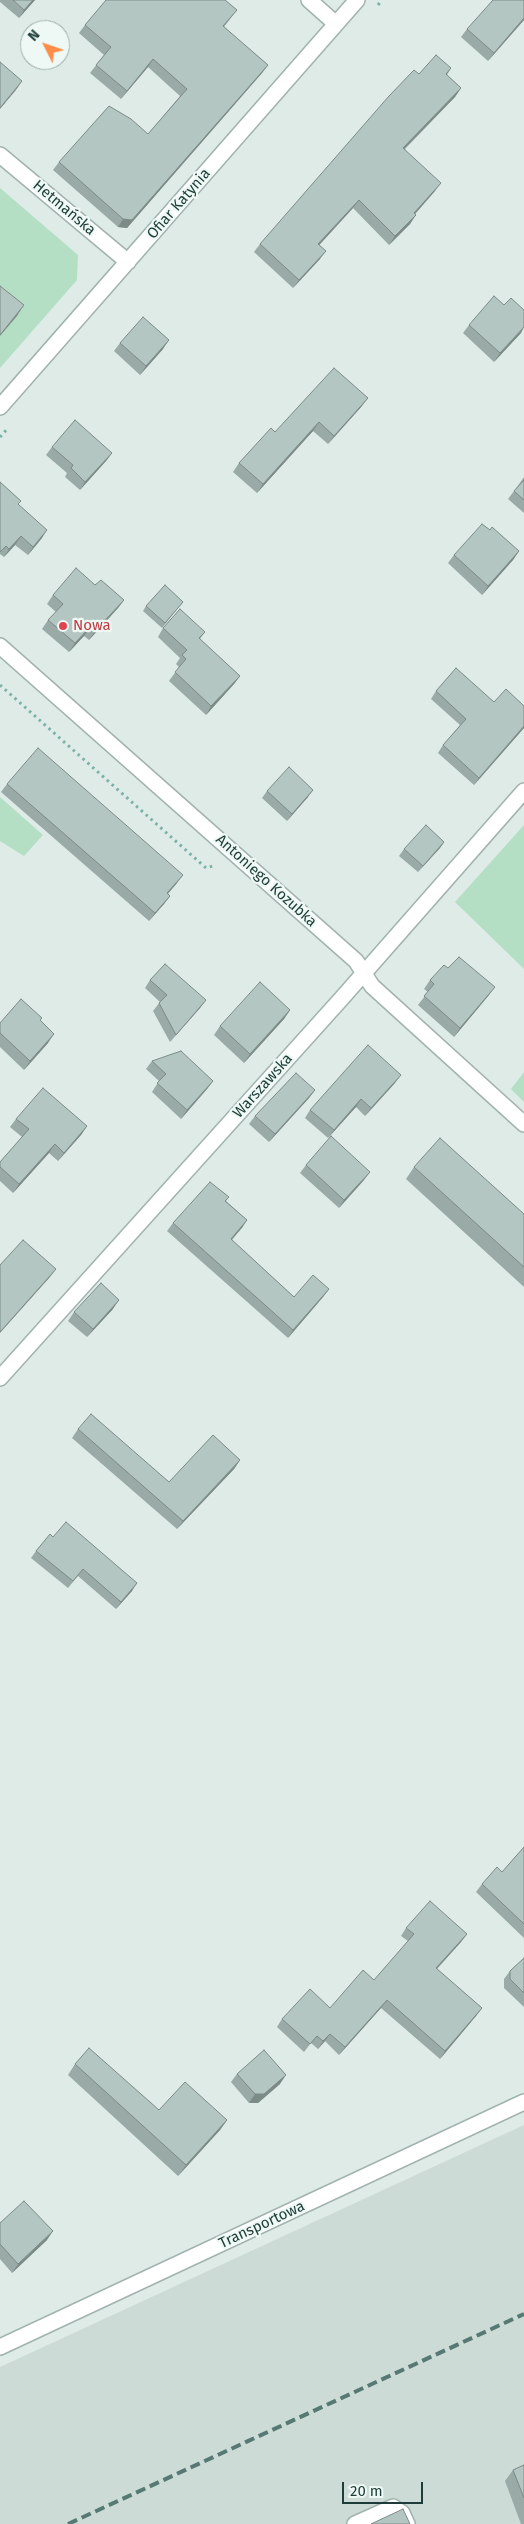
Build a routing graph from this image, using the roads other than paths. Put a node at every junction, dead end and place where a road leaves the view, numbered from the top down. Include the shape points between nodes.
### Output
1 (309, 0) edge
2 (357, 0) edge
3 (336, 24) junction
4 (0, 155) edge
5 (128, 262) junction
6 (0, 407) edge
7 (2, 651) edge
8 (524, 791) edge
9 (364, 973) junction
10 (524, 1124) edge
11 (0, 1378) edge
12 (524, 2102) edge
13 (0, 2347) edge
14 (355, 2524) edge
15 (407, 2524) edge

1 - 3 street
2 - 3 street, Ofiar Katynia
3 - 5 street, Ofiar Katynia
4 - 5 street, Hetmańska
5 - 6 street, Ofiar Katynia
7 - 9 street, Antoniego Kozubka via 356,961
8 - 9 street, Warszawska
9 - 10 street, Antoniego Kozubka via 372,986
9 - 11 street, Warszawska
12 - 13 street, Transportowa
14 - 15 street via 393,2507 402,2513

